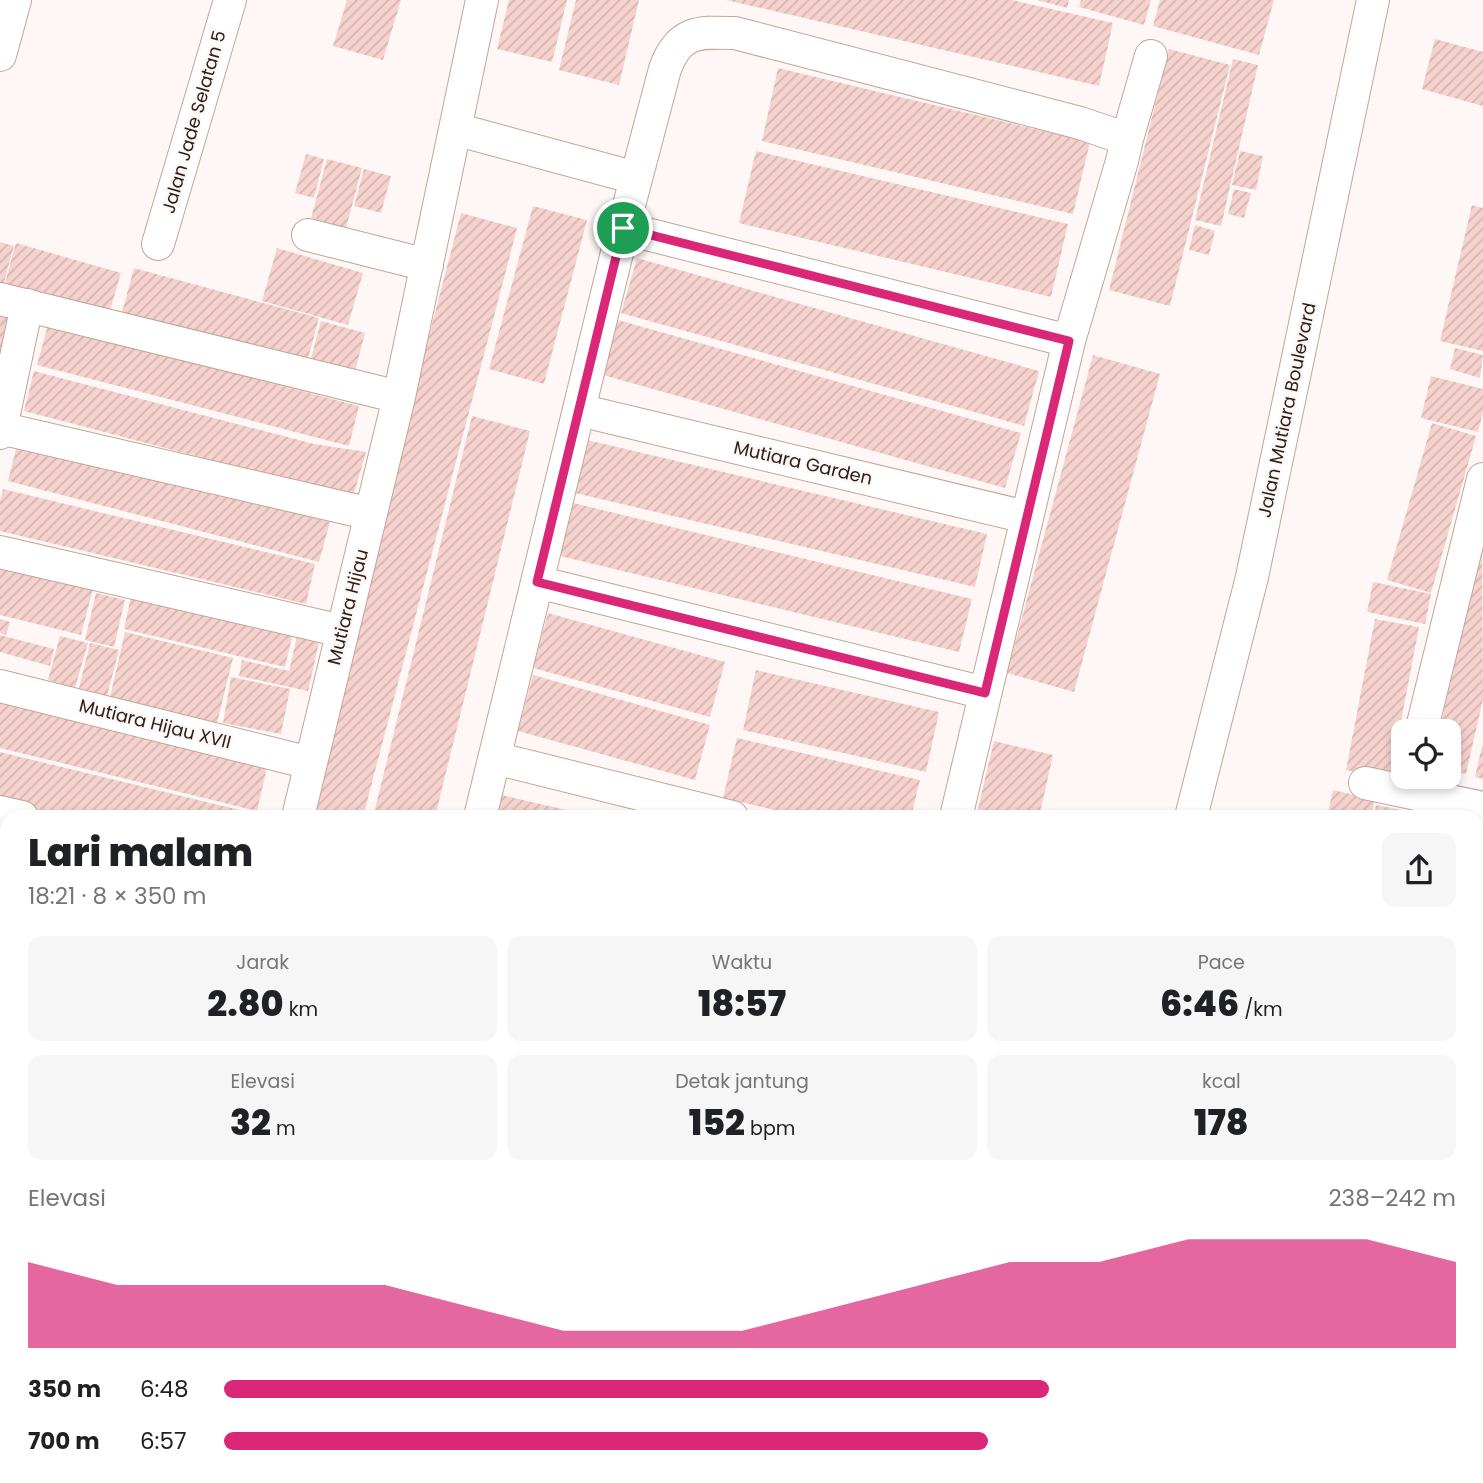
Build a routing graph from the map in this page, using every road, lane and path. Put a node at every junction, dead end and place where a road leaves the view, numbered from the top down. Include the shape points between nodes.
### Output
1 (15, 0) edge
2 (230, 0) edge
3 (482, 0) edge
4 (1373, 0) edge
5 (0, 55) edge
6 (1151, 56) dead end
7 (455, 129) junction
8 (1127, 139) junction
9 (636, 178) junction
10 (623, 228) junction
11 (308, 235) dead end
12 (158, 244) dead end
13 (427, 265) junction
14 (13, 302) edge
15 (1069, 341) junction
16 (399, 397) junction
17 (579, 410) junction
18 (0, 430) edge
19 (1483, 479) edge
20 (371, 514) junction
21 (1026, 517) junction
22 (0, 552) edge
23 (537, 582) junction
24 (342, 631) junction
25 (0, 686) edge
26 (985, 693) junction
27 (1424, 719) edge
28 (495, 758) junction
29 (310, 763) junction
30 (1364, 783) dead end
31 (1391, 784) edge
32 (1424, 789) edge
33 (1483, 808) edge
34 (300, 810) edge
35 (482, 810) edge
36 (704, 810) edge
37 (958, 810) edge
38 (1193, 810) edge

1 - 5 street
2 - 12 street, Jalan Jade Selatan 5
3 - 7 street, Mutiara Hijau
4 - 38 street, Jalan Mutiara Boulevard via 1251,577
6 - 8 street
7 - 9 street
7 - 13 street, Mutiara Hijau
8 - 9 street via 735,33 703,32 671,52
8 - 15 street
9 - 10 street
10 - 15 street
10 - 17 street
11 - 13 street
13 - 16 street, Mutiara Hijau
14 - 16 street
14 - 18 street
15 - 21 street
16 - 20 street, Mutiara Hijau
17 - 21 street, Mutiara Garden
17 - 23 street
18 - 20 street
19 - 27 street
20 - 24 street, Mutiara Hijau
21 - 26 street
22 - 24 street
23 - 26 street
23 - 28 street
24 - 29 street, Mutiara Hijau
25 - 29 street, Mutiara Hijau XVII
26 - 37 street
28 - 35 street
28 - 36 street
29 - 34 street, Mutiara Hijau
30 - 31 street
32 - 33 street

